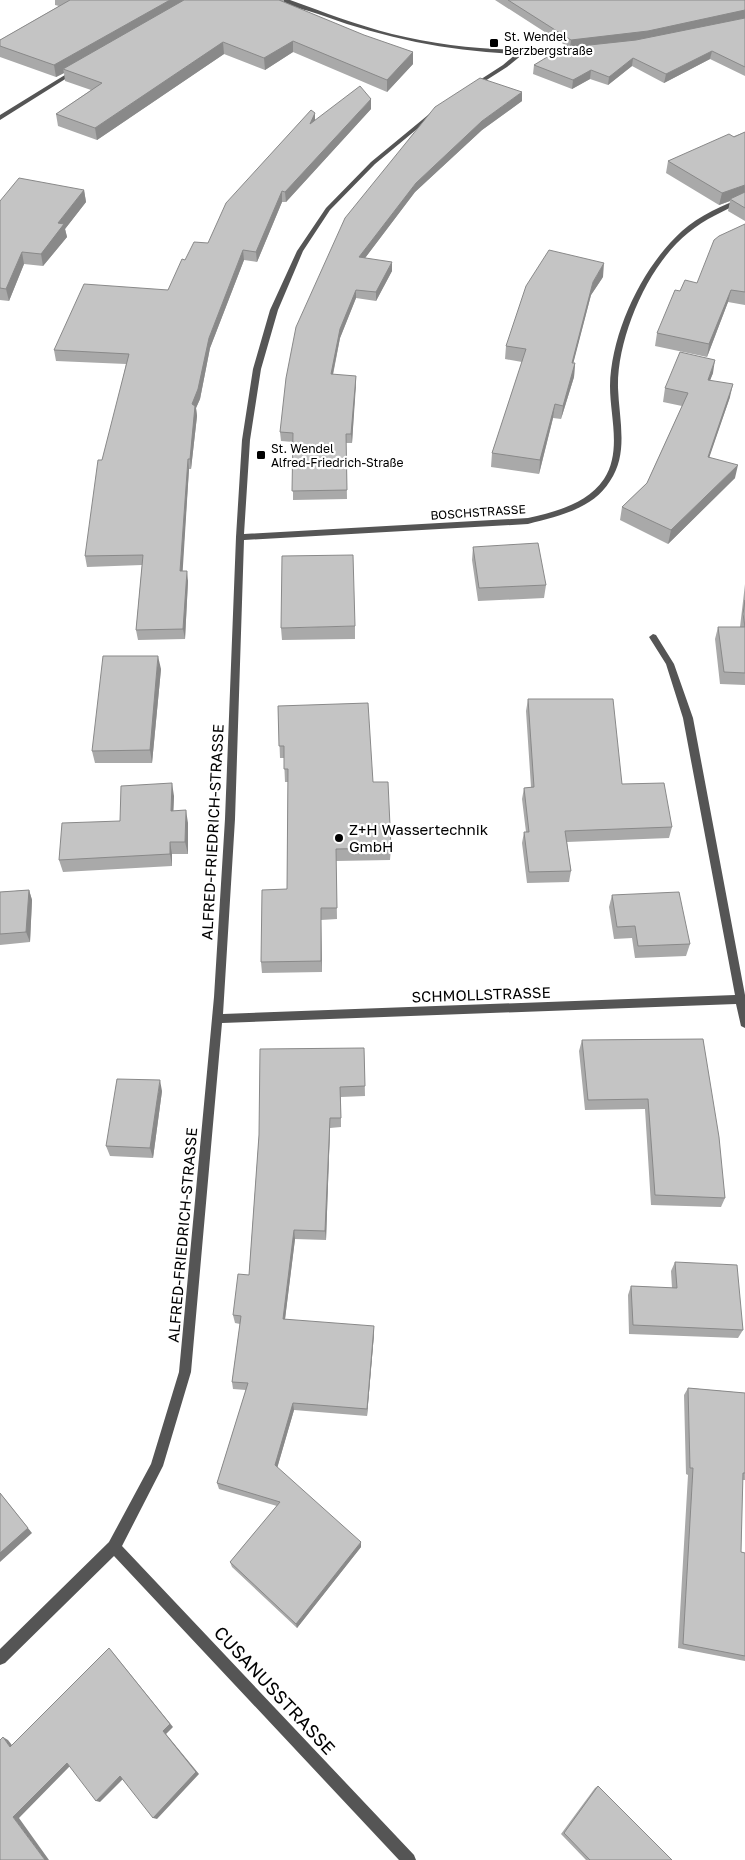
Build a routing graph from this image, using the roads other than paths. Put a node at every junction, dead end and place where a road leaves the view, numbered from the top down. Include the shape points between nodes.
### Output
1 (284, 0) edge
2 (571, 51) edge
3 (521, 53) junction
4 (81, 68) edge
5 (464, 92) edge
6 (448, 102) edge
7 (0, 118) edge
8 (745, 199) edge
9 (240, 537) junction
10 (653, 637) dead end
11 (743, 999) edge
12 (218, 1018) junction
13 (745, 1023) edge
14 (114, 1547) junction
15 (0, 1658) edge
16 (409, 1860) edge

1 - 3 street via 367,29 406,38
2 - 3 street
3 - 5 street
4 - 7 street
6 - 9 street, ALFRED-FRIEDRICH-STRASSE via 373,163 328,209 300,251 274,310 257,369 246,440
8 - 9 street, BOSCHSTRASSE via 718,210 685,233 658,263 633,304 620,344 614,385 617,457 607,480 588,499 558,513 528,521
9 - 12 street, ALFRED-FRIEDRICH-STRASSE via 230,819
10 - 11 street via 670,664 688,718
11 - 12 street, SCHMOLLSTRASSE
11 - 13 street
12 - 14 street, ALFRED-FRIEDRICH-STRASSE via 185,1372 157,1466
14 - 15 street, ALFRED-FRIEDRICH-STRASSE
14 - 16 street, CUSANUSSTRASSE

